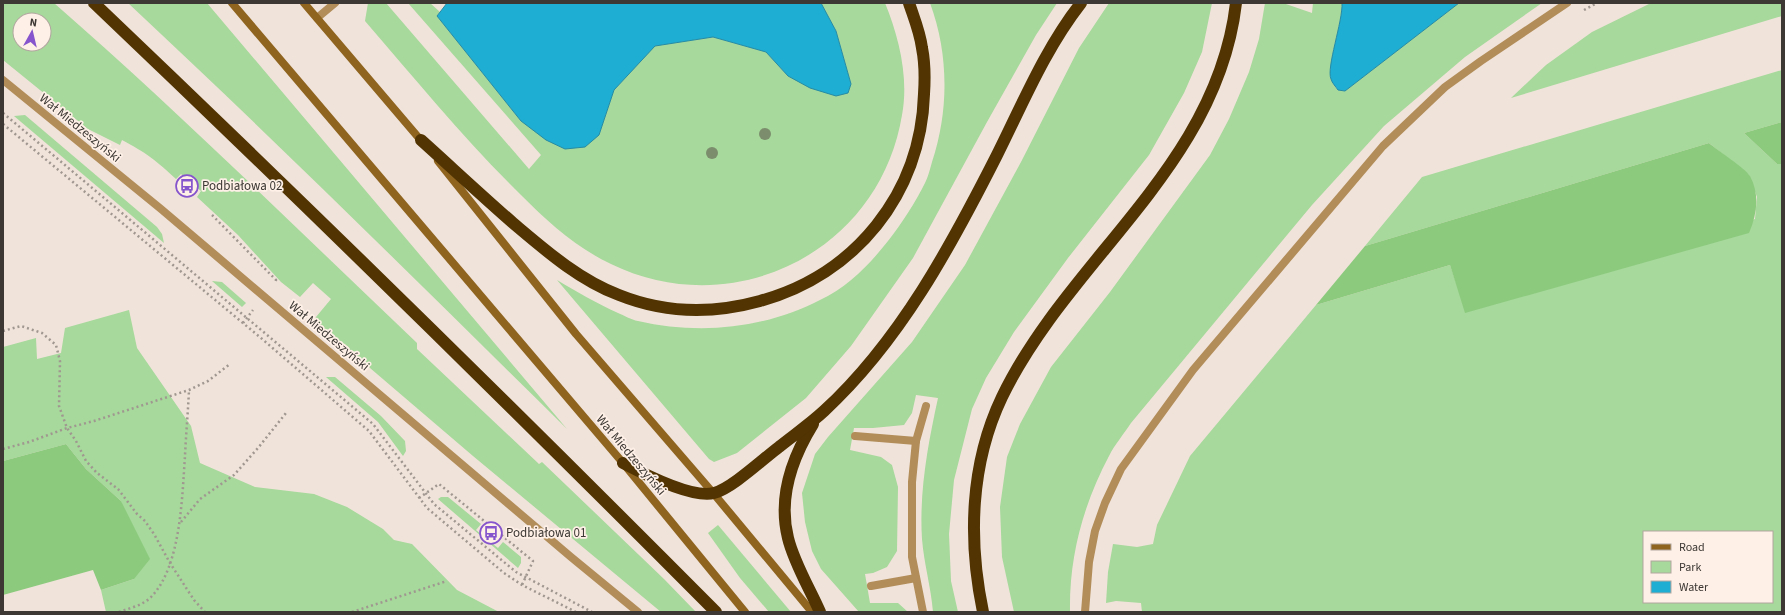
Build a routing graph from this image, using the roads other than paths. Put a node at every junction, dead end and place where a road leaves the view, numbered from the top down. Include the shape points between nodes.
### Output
1 (94, 3) edge
2 (232, 3) edge
3 (304, 3) edge
4 (335, 3) edge
5 (909, 3) edge
6 (1081, 3) edge
7 (1236, 3) edge
8 (1567, 3) edge
9 (317, 18) junction
10 (3, 80) edge
11 (421, 140) junction
12 (926, 406) dead end
13 (816, 417) junction
14 (854, 436) dead end
15 (916, 441) junction
16 (623, 463) junction
17 (714, 494) junction
18 (916, 578) junction
19 (871, 586) dead end
20 (638, 612) edge
21 (716, 612) edge
22 (745, 612) edge
23 (812, 612) edge
24 (820, 612) edge
25 (924, 612) edge
26 (983, 612) edge
27 (1085, 612) edge

1 - 21 highway via 271,171 504,399
2 - 16 main road, Wał Miedzeszyński
3 - 9 main road
4 - 9 street
5 - 11 highway via 923,49 924,105 914,155 892,206 863,242 825,273 801,286 754,303 712,310 682,310 640,302 591,282 542,247
6 - 13 highway via 1055,39 952,241 914,301 871,361
7 - 26 highway via 1227,50 1210,98 1190,135 1163,176 1031,346 1001,398 983,453 974,507 975,568
8 - 27 street via 1481,60 1445,88 1383,146 1193,370 1121,469 1105,503 1095,531 1089,562
9 - 11 main road
10 - 20 street, Wał Miedzeszyński via 161,209 559,548
11 - 17 main road via 576,334
12 - 15 street
13 - 17 highway via 731,484
13 - 24 highway via 800,444 792,465 785,514 788,538
14 - 15 street
15 - 18 street via 912,490 912,557
16 - 17 highway via 688,492
16 - 22 main road, Wał Miedzeszyński
17 - 23 main road
18 - 19 street
18 - 25 street

